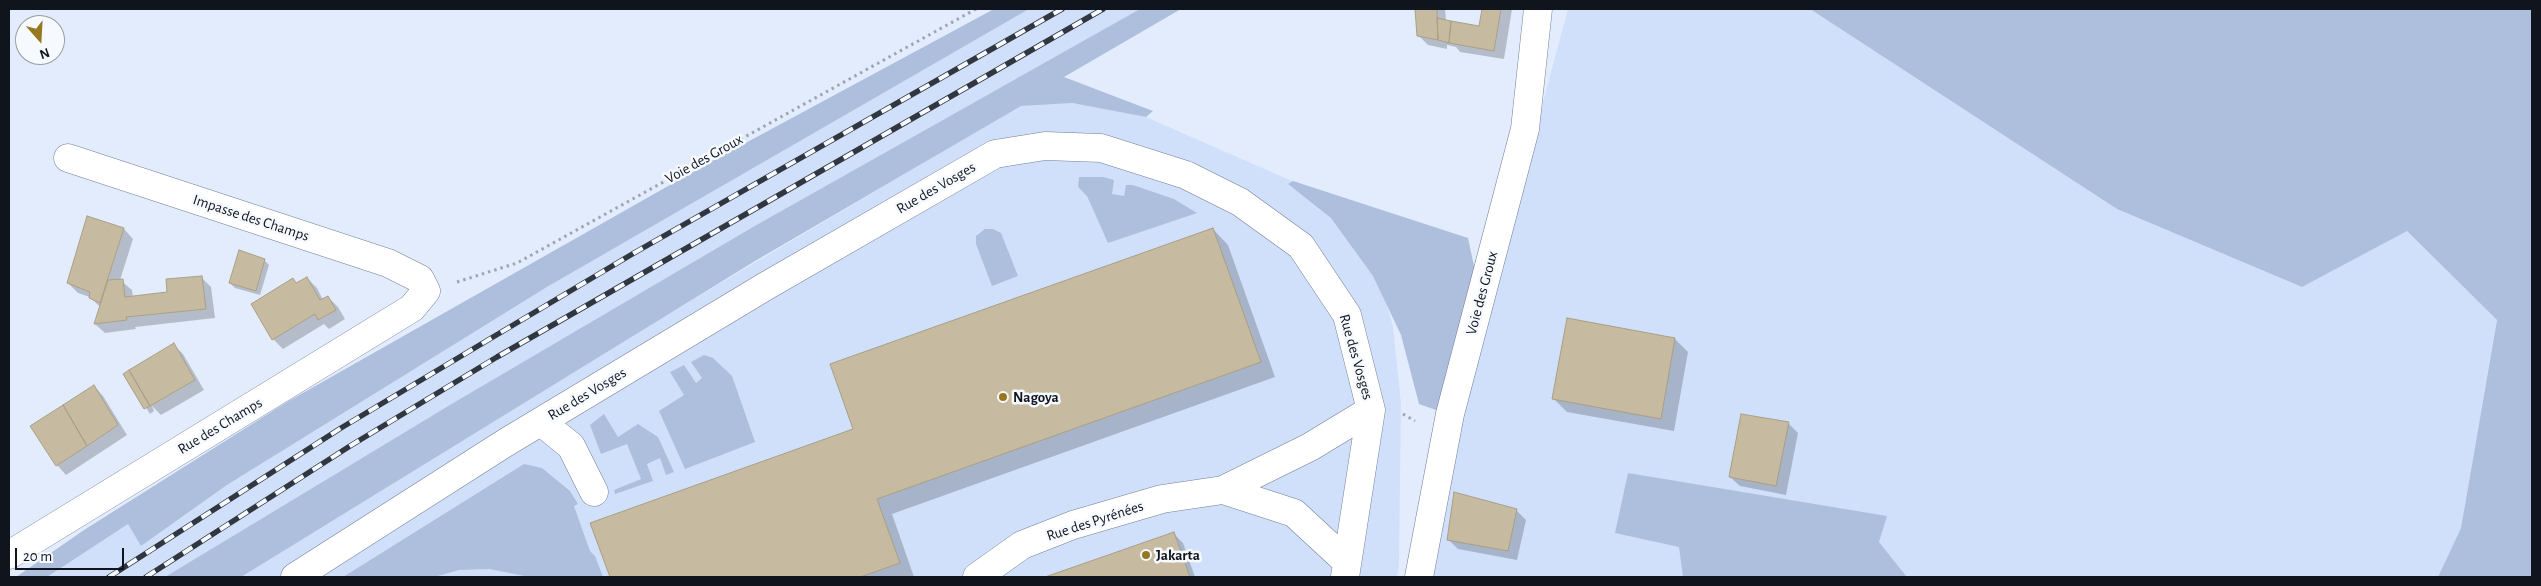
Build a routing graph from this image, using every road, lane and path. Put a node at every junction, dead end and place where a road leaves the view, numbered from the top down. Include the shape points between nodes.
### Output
1 (976, 9) edge
2 (1538, 9) edge
3 (68, 158) dead end
4 (426, 292) junction
5 (1370, 410) junction
6 (541, 422) junction
7 (1222, 490) junction
8 (594, 492) dead end
9 (9, 555) edge
10 (1346, 570) edge
11 (295, 577) edge
12 (977, 577) edge
13 (1419, 577) edge

1 - 4 path, Voie des Groux via 517,263
2 - 13 street, Voie des Groux via 1525,129 1450,414
3 - 4 street, Impasse des Champs via 388,263 420,279
4 - 9 street, Rue des Champs via 412,308
5 - 6 street, Rue des Vosges via 1347,314 1301,246 1240,202 1186,175 1101,148 1045,146 995,154 766,286
5 - 7 street, Rue des Pyrénées via 1310,447
5 - 10 street, Rue des Vosges
6 - 8 street via 571,446
6 - 11 street, Rue des Vosges
7 - 10 street, Rue des Pyrénées via 1294,513
7 - 12 street, Rue des Pyrénées via 1162,500 1072,525 1022,545

